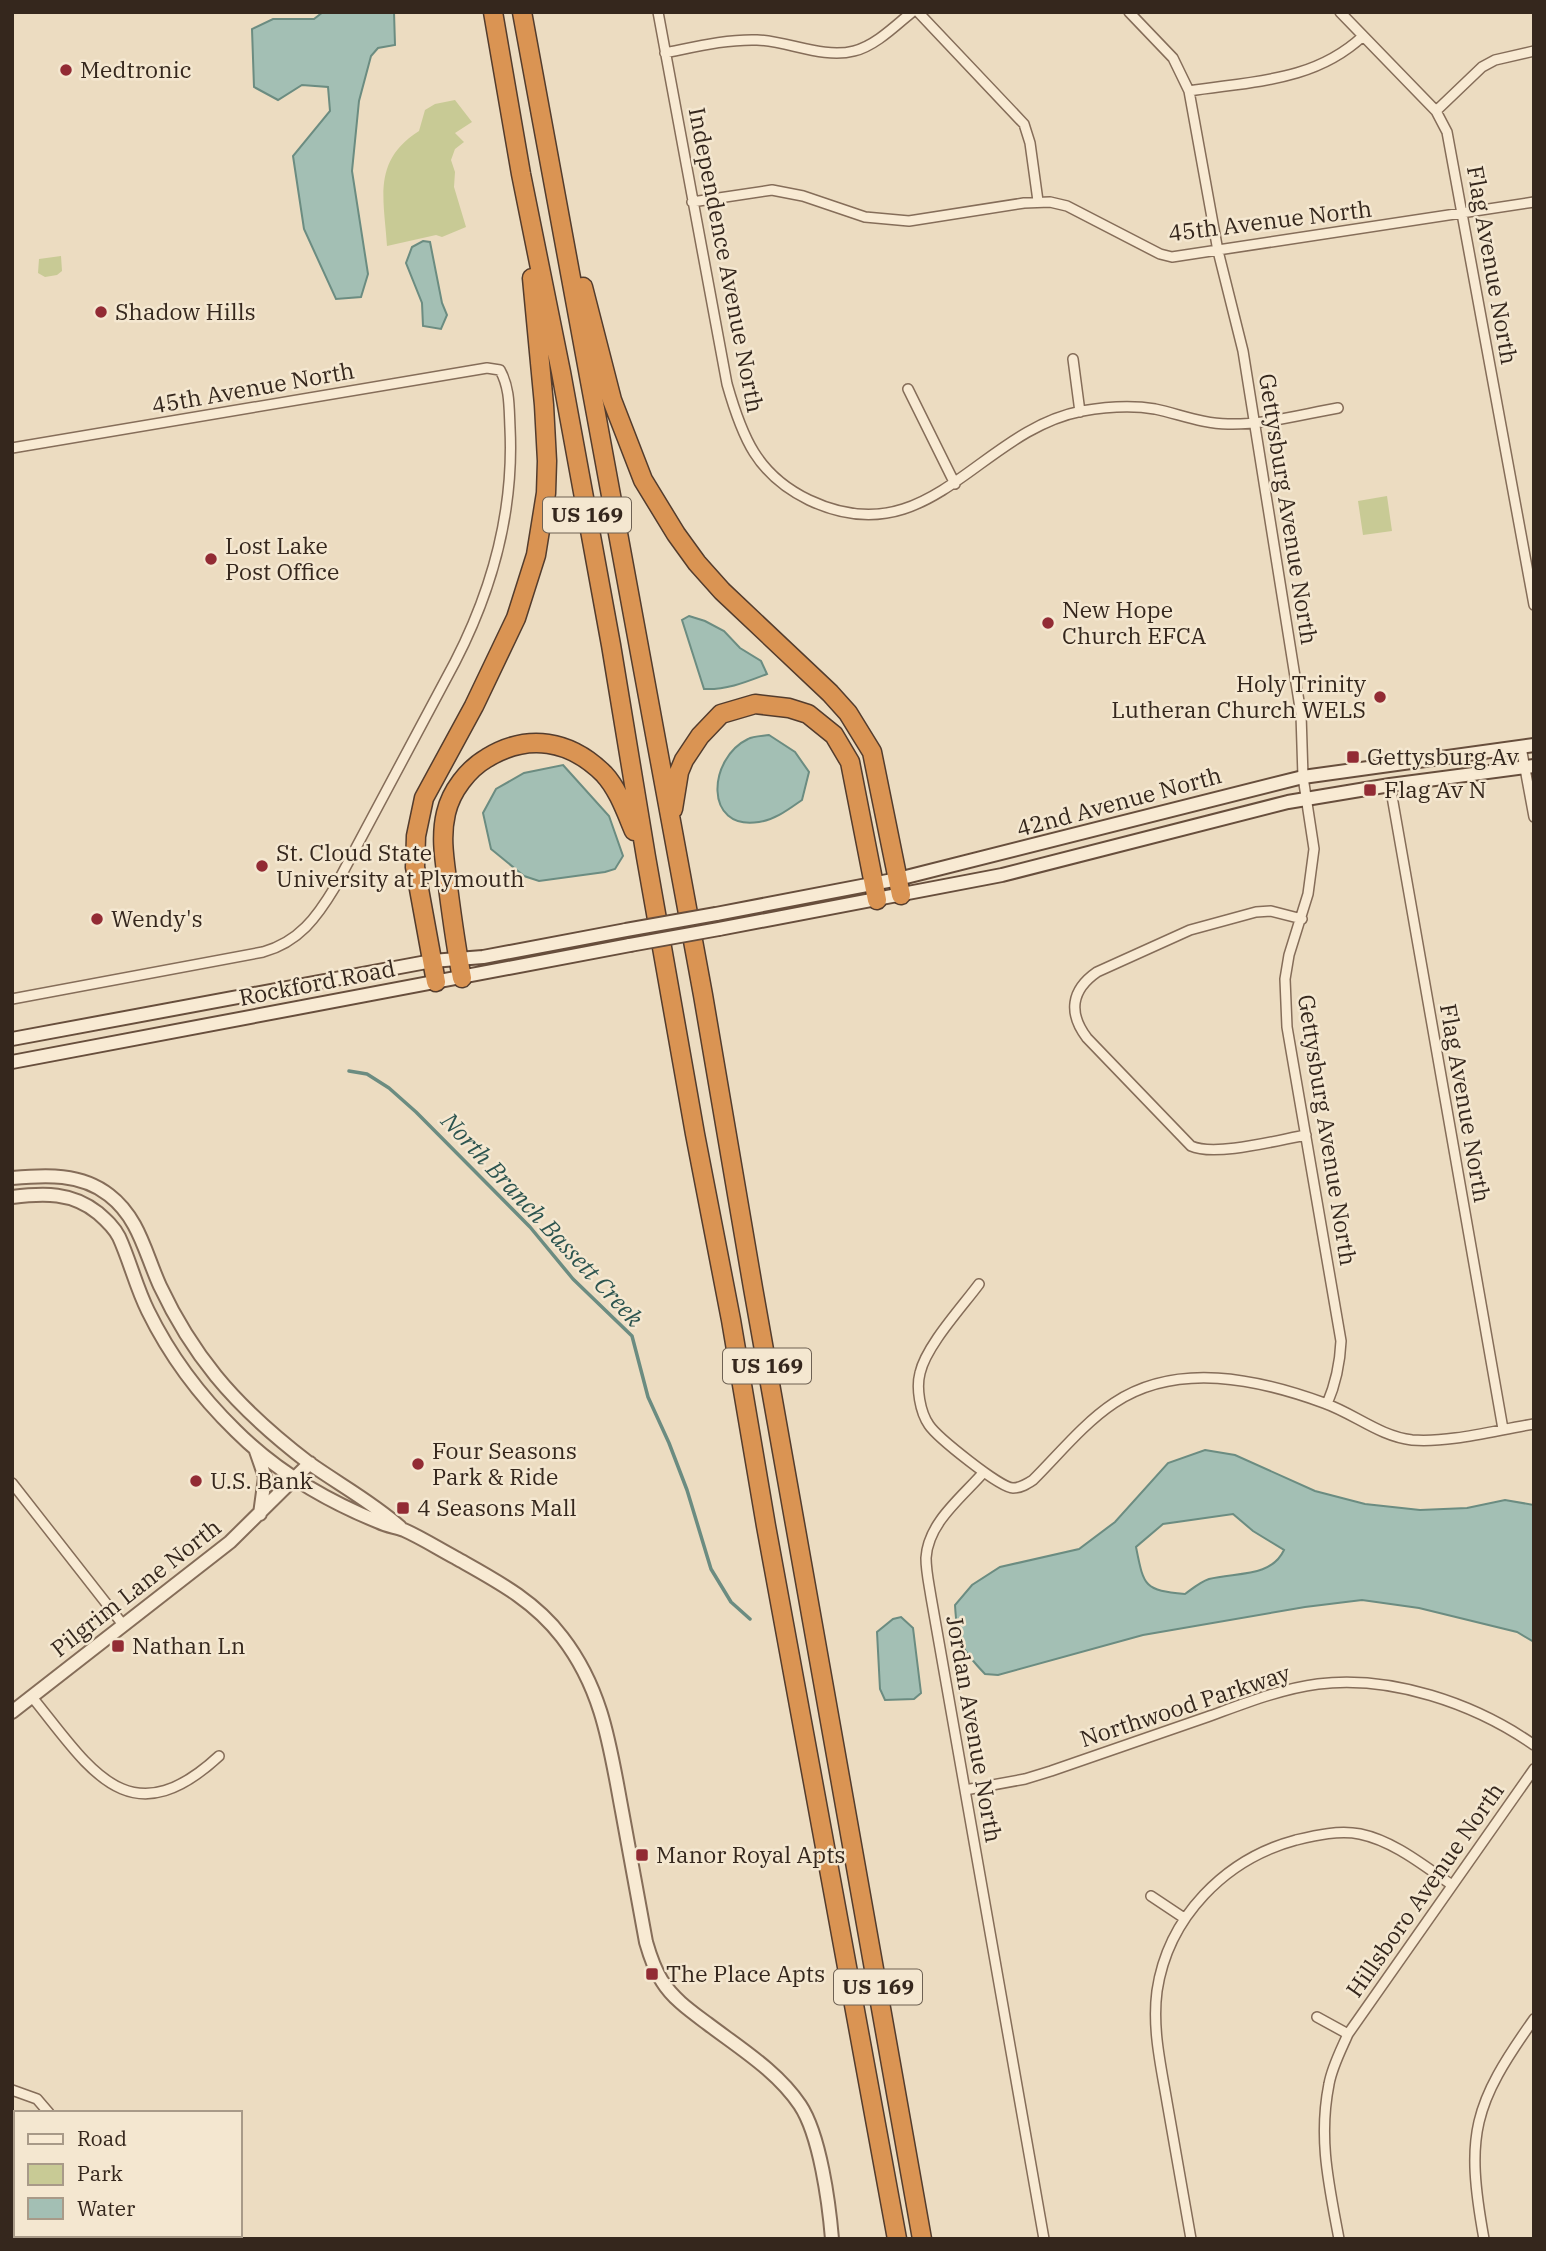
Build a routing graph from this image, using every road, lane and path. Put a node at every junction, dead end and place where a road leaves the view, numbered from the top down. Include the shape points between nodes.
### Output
1 (493, 12) edge
2 (523, 12) edge
3 (658, 12) edge
4 (912, 12) edge
5 (918, 12) edge
6 (1129, 12) edge
7 (1340, 12) edge
8 (1363, 36) junction
9 (1534, 51) edge
10 (665, 53) junction
11 (1189, 91) junction
12 (1436, 111) junction
13 (521, 174) junction
14 (1038, 201) junction
15 (692, 202) junction
16 (1534, 202) edge
17 (557, 204) junction
18 (1462, 213) junction
19 (1218, 251) junction
20 (1073, 359) dead end
21 (908, 389) dead end
22 (1338, 408) dead end
23 (1080, 412) junction
24 (1255, 422) junction
25 (12, 449) edge
26 (955, 484) junction
27 (1534, 605) edge
28 (1527, 746) edge
29 (1529, 766) edge
30 (1303, 777) junction
31 (1390, 785) junction
32 (1306, 798) junction
33 (1534, 817) edge
34 (671, 823) junction
35 (646, 857) junction
36 (900, 887) junction
37 (876, 892) junction
38 (1301, 919) junction
39 (626, 930) joint
40 (629, 946) joint
41 (458, 958) junction
42 (432, 961) junction
43 (462, 978) junction
44 (436, 982) junction
45 (12, 999) edge
46 (12, 1039) edge
47 (12, 1062) edge
48 (1306, 1135) junction
49 (12, 1178) edge
50 (12, 1197) edge
51 (979, 1284) dead end
52 (1327, 1404) junction
53 (1534, 1424) edge
54 (1503, 1429) junction
55 (255, 1448) junction
56 (310, 1463) junction
57 (983, 1473) junction
58 (295, 1479) junction
59 (12, 1483) edge
60 (260, 1514) junction
61 (403, 1530) junction
62 (124, 1626) junction
63 (32, 1697) junction
64 (12, 1712) edge
65 (1534, 1745) edge
66 (219, 1756) dead end
67 (1534, 1769) edge
68 (965, 1790) junction
69 (1452, 1885) junction
70 (1151, 1896) dead end
71 (1184, 1918) junction
72 (1317, 2017) dead end
73 (1534, 2019) edge
74 (1348, 2034) junction
75 (12, 2090) edge
76 (47, 2111) edge
77 (832, 2239) edge
78 (897, 2239) edge
79 (922, 2239) edge
80 (1044, 2239) edge
81 (1191, 2239) edge
82 (1339, 2239) edge
83 (1484, 2239) edge

1 - 13 highway, US 169
2 - 17 highway, US 169
3 - 10 street, Independence Avenue North
4 - 10 street via 868,46 854,51 740,40
5 - 14 street via 1024,124
6 - 11 street, Gettysburg Avenue North via 1172,58
7 - 8 street, Flag Avenue North
8 - 11 street via 1336,59 1306,71
8 - 12 street, Flag Avenue North
9 - 12 street via 1482,67
10 - 15 street, Independence Avenue North
11 - 19 street, Gettysburg Avenue North
12 - 18 street, Flag Avenue North via 1451,144
13 - 35 highway, US 169 via 611,645
13 - 42 highway via 544,405 546,493 536,555 516,618 424,798 415,867
14 - 15 street, 45th Avenue North via 909,221 865,217 772,190
14 - 19 street, 45th Avenue North via 1067,206 1160,254 1172,257
15 - 26 street, Independence Avenue North via 734,410 747,444 774,479 817,504 863,515 911,507
16 - 18 street, 45th Avenue North
17 - 34 highway, US 169
17 - 36 highway via 575,252 612,400 643,480 708,577 848,713 872,752
18 - 19 street, 45th Avenue North
18 - 27 street, Flag Avenue North
19 - 24 street, Gettysburg Avenue North
20 - 23 street
21 - 26 street
22 - 24 street, Independence Avenue North
23 - 24 street, Independence Avenue North via 1132,407 1212,423
23 - 26 street, Independence Avenue North via 1017,437
24 - 30 street, Gettysburg Avenue North via 1301,714
25 - 45 street, 45th Avenue North via 487,368 500,370 509,396 510,463 501,535 488,589 460,652 312,922 301,933 263,952
28 - 29 street
28 - 30 main road, 42nd Avenue North
29 - 31 main road, 42nd Avenue North
29 - 33 street
30 - 32 street, Gettysburg Avenue North
30 - 36 main road, 42nd Avenue North
31 - 32 main road, 42nd Avenue North
31 - 54 street, Flag Avenue North
32 - 36 main road, 42nd Avenue North via 1002,875
32 - 38 street, Gettysburg Avenue North via 1314,849
34 - 37 highway via 684,760 720,714 755,704 799,710 819,721 846,753
34 - 79 highway, US 169
35 - 41 highway via 617,793 588,762 553,743 526,743 494,753 462,781 450,800 444,824 442,840
35 - 78 highway, US 169
36 - 37 main road, 42nd Avenue North
37 - 39 main road, 42nd Avenue North, bridge
37 - 40 main road, 42nd Avenue North, bridge
38 - 48 street, Gettysburg Avenue North via 1289,955 1285,1004
38 - 48 street via 1271,911 1204,925 1097,972 1079,989 1075,1015 1087,1038 1184,1140 1200,1150
39 - 41 main road, Rockford Road
40 - 43 main road, Rockford Road
41 - 42 main road, Rockford Road
41 - 43 highway
42 - 44 highway
42 - 46 main road, Rockford Road
43 - 44 main road, Rockford Road
44 - 47 main road, Rockford Road
48 - 52 street, Gettysburg Avenue North via 1341,1341 1338,1373
49 - 56 main road via 75,1178 94,1185 126,1211 138,1228 160,1286 199,1353 239,1403
50 - 55 main road via 69,1196 108,1222 147,1310 176,1359 210,1404
51 - 57 street via 926,1356 919,1391 929,1425
52 - 54 street via 1390,1435 1411,1440
52 - 57 street via 1209,1376 1160,1382 1114,1403 1094,1418 1024,1485 1002,1485
53 - 54 street
55 - 58 main road
55 - 60 main road via 265,1477
56 - 58 main road, Pilgrim Lane North
56 - 61 main road
57 - 68 street, Jordan Avenue North via 941,1519 926,1560
58 - 60 main road, Pilgrim Lane North
58 - 61 main road
59 - 62 street
60 - 62 main road, Pilgrim Lane North
61 - 77 main road via 520,1595 543,1615 579,1661 606,1725 652,1963 678,2001 766,2067 802,2107 816,2147
62 - 63 main road, Pilgrim Lane North
63 - 64 main road, Pilgrim Lane North
63 - 66 street via 99,1776 114,1786 149,1794 166,1791 183,1785
65 - 68 street, Northwood Parkway via 1447,1701 1377,1684 1319,1684 1262,1697 1025,1779
67 - 69 street, Hillsboro Avenue North
68 - 80 street, Jordan Avenue North
69 - 71 street via 1373,1838 1323,1834 1252,1856 1206,1891
69 - 74 street, Hillsboro Avenue North
70 - 71 street
71 - 81 street via 1163,1964 1155,2013
72 - 74 street
73 - 83 street via 1504,2060 1481,2109 1473,2162
74 - 82 street, Hillsboro Avenue North via 1330,2081 1324,2118 1323,2148
75 - 76 street via 37,2099

